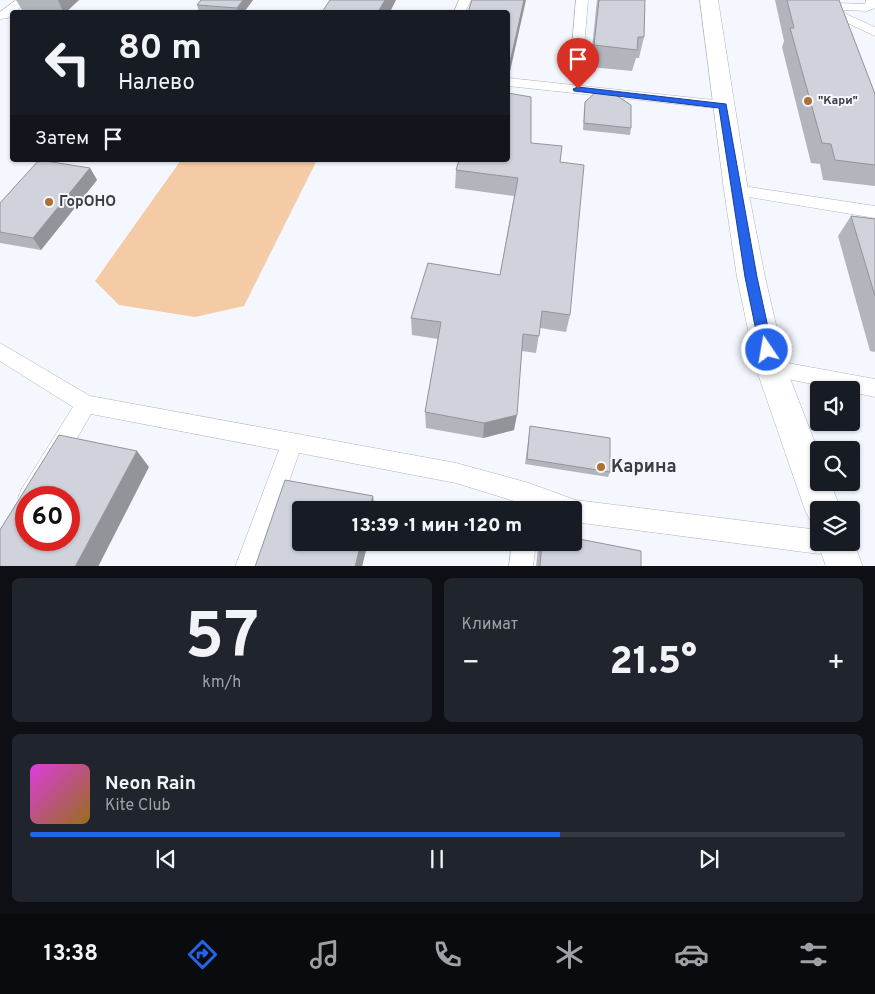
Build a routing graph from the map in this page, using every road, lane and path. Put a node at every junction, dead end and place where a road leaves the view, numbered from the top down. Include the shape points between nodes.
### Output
1 (23, 0) edge
2 (582, 0) edge
3 (709, 0) edge
4 (872, 0) edge
5 (11, 10) edge
6 (841, 16) junction
7 (875, 33) edge
8 (576, 72) dead end
9 (510, 82) edge
10 (723, 106) junction
11 (736, 190) junction
12 (875, 212) edge
13 (0, 352) edge
14 (771, 368) junction
15 (875, 388) edge
16 (86, 404) junction
17 (292, 442) junction
18 (36, 486) edge
19 (526, 501) edge
20 (820, 501) edge
21 (582, 511) edge
22 (810, 545) edge
23 (523, 551) edge
24 (247, 566) edge
25 (521, 566) edge

1 - 5 lane
2 - 8 lane
3 - 10 main road
4 - 6 lane via 873,4 867,8 836,6
6 - 7 lane
6 - 7 lane via 846,33
9 - 10 lane
10 - 11 main road
11 - 12 lane
11 - 14 main road
13 - 16 lane
14 - 15 lane
14 - 20 main road
16 - 17 lane
16 - 18 lane
17 - 19 lane via 456,473
17 - 24 lane
21 - 22 lane
23 - 25 lane

